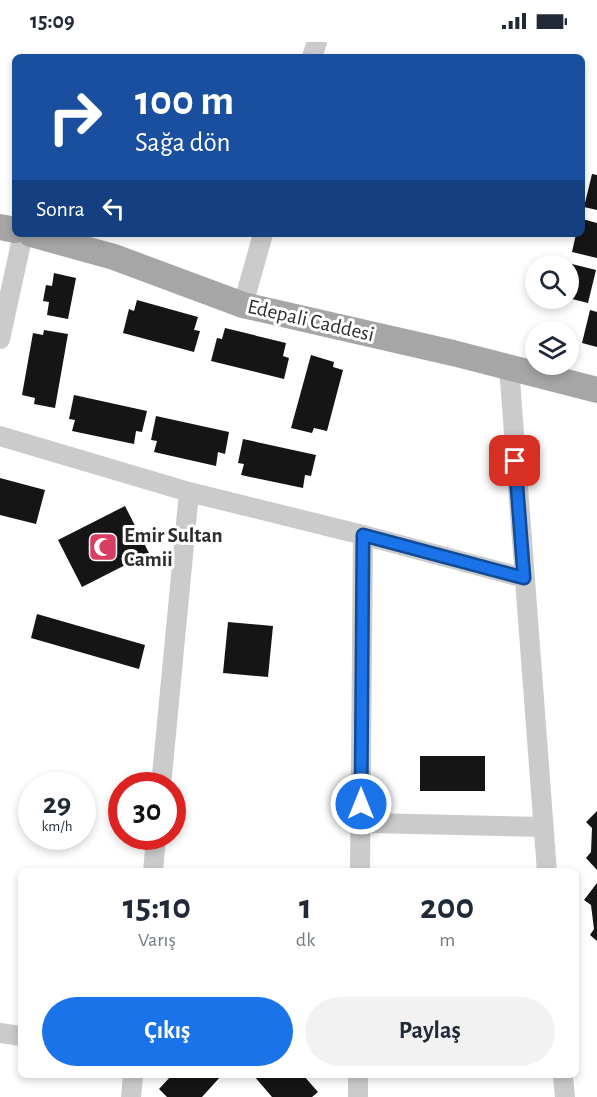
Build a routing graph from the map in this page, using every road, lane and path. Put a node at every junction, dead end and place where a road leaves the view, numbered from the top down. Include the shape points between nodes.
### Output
1 (22, 237) edge
2 (42, 237) edge
3 (262, 237) edge
4 (243, 305) junction
5 (0, 339) edge
6 (509, 367) junction
7 (597, 390) edge
8 (0, 436) edge
9 (189, 492) junction
10 (363, 535) junction
11 (524, 578) junction
12 (162, 772) edge
13 (370, 823) dead end
14 (543, 827) junction
15 (155, 850) edge
16 (153, 868) edge
17 (360, 868) edge
18 (547, 868) edge
19 (0, 1033) edge
20 (18, 1036) edge
21 (133, 1078) edge
22 (358, 1078) edge
23 (563, 1078) edge
24 (131, 1097) edge
25 (358, 1097) edge
26 (565, 1097) edge

1 - 5 street
2 - 4 main road, Edepali Caddesi via 114,257
3 - 4 street
4 - 6 main road, Edepali Caddesi
6 - 7 main road, Edepali Caddesi
6 - 11 street
8 - 9 street
9 - 10 street
9 - 12 street
10 - 11 street
10 - 17 street
11 - 14 street
13 - 14 street
14 - 18 street
15 - 16 street
19 - 20 street
21 - 24 street
22 - 25 street
23 - 26 street

